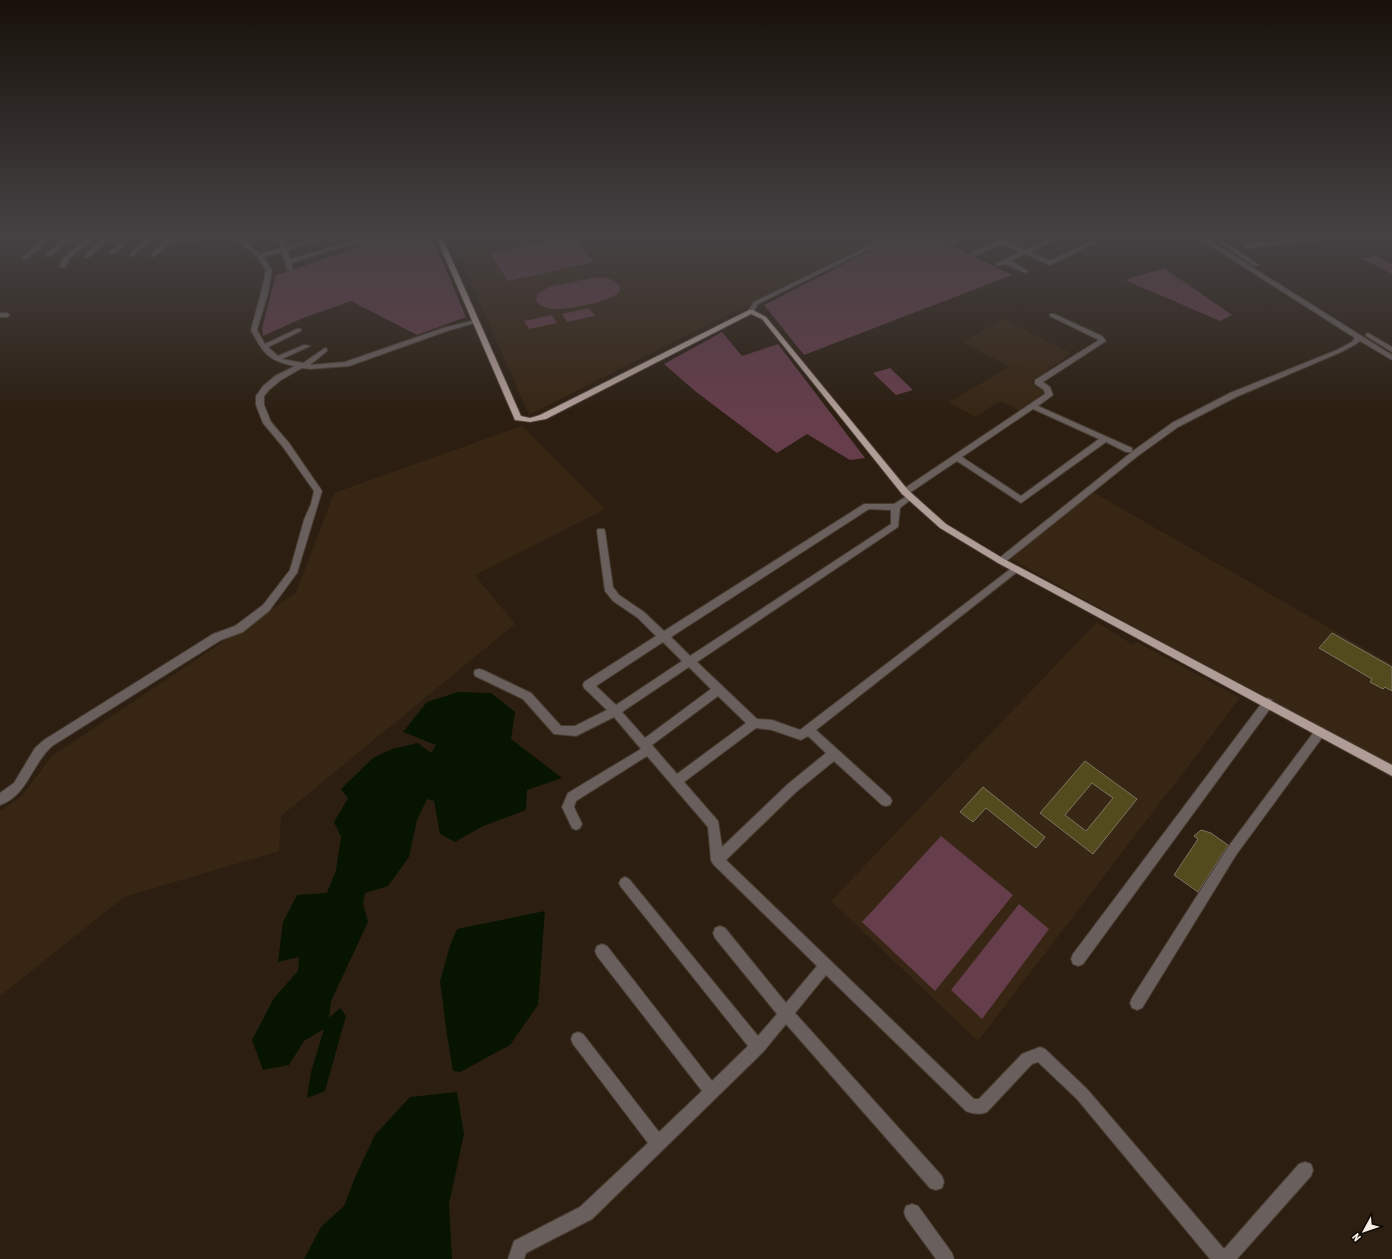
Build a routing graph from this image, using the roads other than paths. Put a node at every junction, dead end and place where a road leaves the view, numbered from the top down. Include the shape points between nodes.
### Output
1 (263, 296) edge
2 (464, 296) edge
3 (771, 296) edge
4 (1293, 296) edge
5 (1305, 296) edge
6 (751, 311) junction
7 (1052, 315) dead end
8 (475, 322) junction
9 (299, 330) dead end
10 (1359, 337) junction
11 (306, 346) dead end
12 (263, 347) junction
13 (325, 350) dead end
14 (1392, 350) edge
15 (1392, 358) edge
16 (277, 359) junction
17 (303, 366) junction
18 (1032, 406) junction
19 (1105, 439) junction
20 (1129, 450) dead end
21 (956, 457) junction
22 (907, 495) junction
23 (896, 507) junction
24 (601, 532) dead end
25 (1001, 561) junction
26 (1016, 569) junction
27 (663, 637) junction
28 (690, 662) junction
29 (479, 673) dead end
30 (718, 690) junction
31 (1268, 703) junction
32 (614, 711) junction
33 (754, 723) junction
34 (808, 730) junction
35 (1320, 732) junction
36 (646, 747) junction
37 (834, 754) junction
38 (1392, 771) edge
39 (676, 781) junction
40 (0, 800) edge
41 (886, 801) dead end
42 (576, 824) dead end
43 (717, 860) junction
44 (625, 883) dead end
45 (720, 933) dead end
46 (602, 951) dead end
47 (1078, 959) dead end
48 (826, 965) junction
49 (1137, 1003) dead end
50 (786, 1014) junction
51 (578, 1038) dead end
52 (758, 1047) junction
53 (712, 1092) junction
54 (658, 1144) junction
55 (1305, 1170) dead end
56 (936, 1182) dead end
57 (912, 1212) dead end
58 (516, 1259) edge
59 (946, 1259) edge
60 (1221, 1259) edge
61 (1226, 1259) edge

1 - 12 street via 254,330
2 - 8 main road
3 - 6 street via 756,303
4 - 10 street
5 - 14 street
6 - 8 main road via 543,417 530,420 518,418
6 - 22 main road via 764,318
7 - 18 street via 1103,340 1038,382 1048,390 1049,395
8 - 17 street via 445,329 346,364
9 - 12 street
10 - 15 street
10 - 25 street via 1354,343 1338,351 1234,395 1175,425
11 - 16 street
12 - 16 street
13 - 17 street
16 - 17 street
17 - 40 street via 278,378 260,396 260,405 267,423 286,444 318,491 294,571 266,608 239,629 217,637 48,743 39,751 18,787
18 - 19 street
18 - 21 street
19 - 20 street
19 - 21 street via 1021,500
21 - 22 street
22 - 23 street
22 - 25 main road via 943,526
23 - 27 street via 867,506
23 - 28 street via 894,525
24 - 27 street via 608,588 616,598 641,614
25 - 26 main road
26 - 31 main road
26 - 34 street
27 - 28 street
27 - 32 street via 588,685
28 - 30 street
28 - 32 street
29 - 32 street via 527,696 558,731 576,731
30 - 33 street
30 - 36 street
31 - 35 main road
31 - 47 street
32 - 36 street
33 - 34 street via 772,725 801,735
33 - 39 street
34 - 37 street
35 - 38 main road
35 - 49 street via 1232,851
36 - 39 street
36 - 42 street via 572,797 568,806
37 - 41 street
37 - 43 street via 792,788
39 - 43 street via 714,825
43 - 48 street
44 - 52 street
45 - 50 street
46 - 53 street
48 - 50 street
48 - 60 street via 971,1106 982,1107 1027,1059 1040,1054 1082,1094
50 - 52 street
50 - 56 street
51 - 54 street
52 - 53 street
53 - 54 street
54 - 58 street via 586,1213 520,1247
55 - 61 street
57 - 59 street

